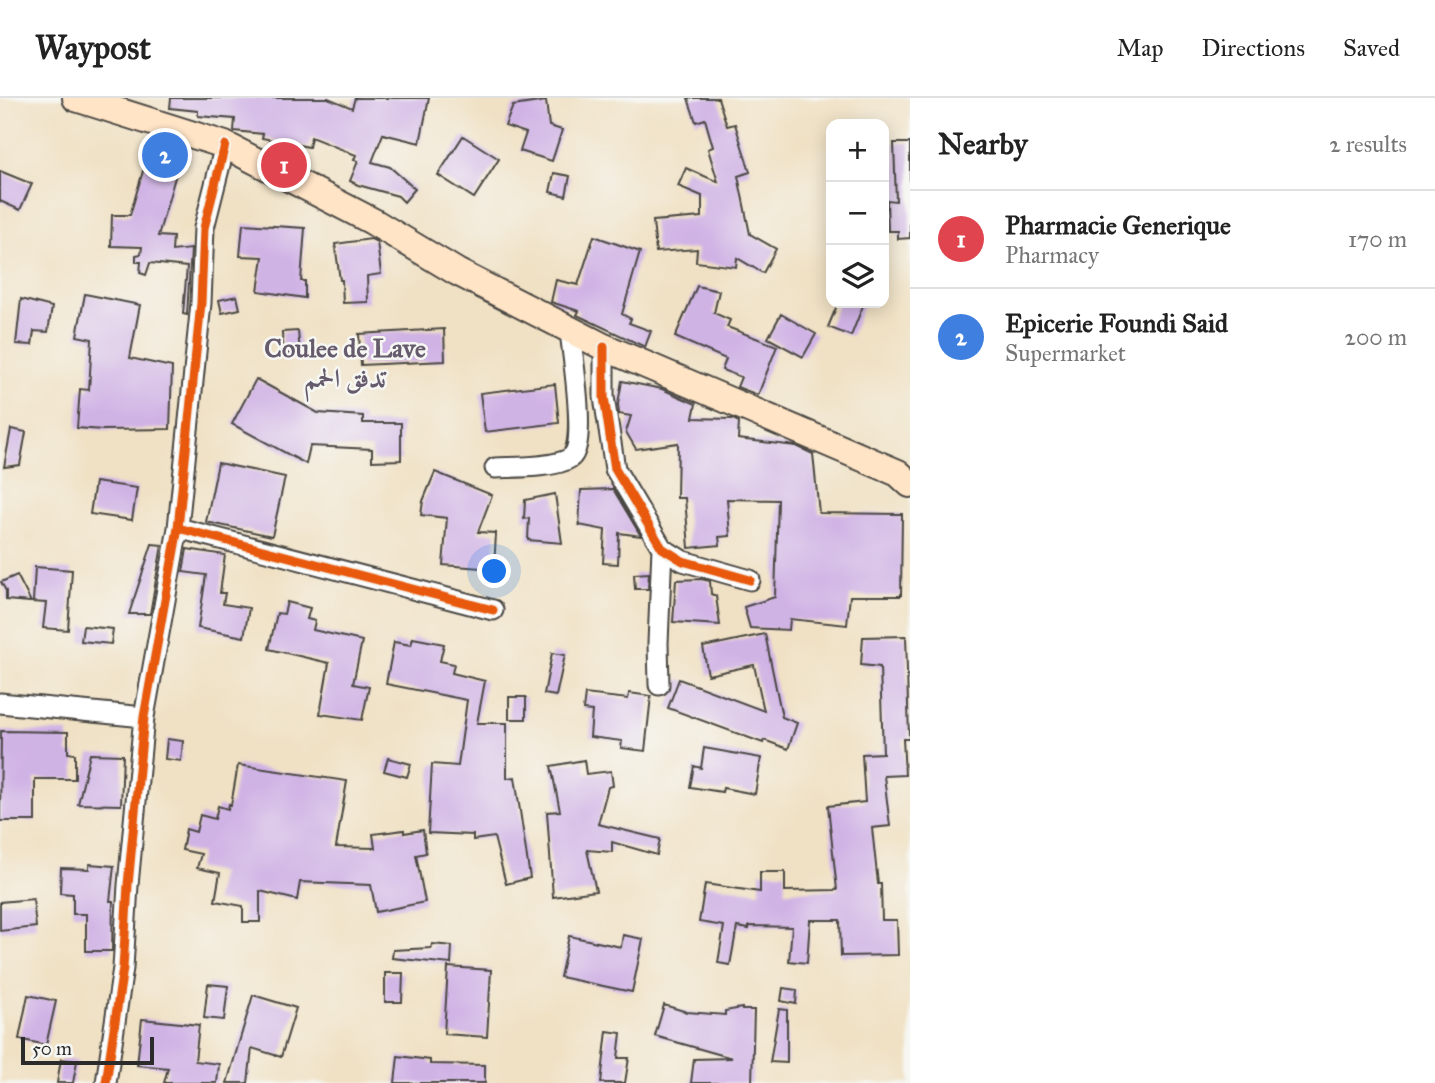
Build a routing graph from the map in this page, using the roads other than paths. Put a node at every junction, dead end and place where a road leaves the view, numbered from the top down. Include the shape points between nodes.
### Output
1 (76, 98) edge
2 (225, 145) junction
3 (570, 331) junction
4 (604, 347) junction
5 (495, 468) dead end
6 (910, 484) edge
7 (178, 528) junction
8 (662, 548) junction
9 (750, 580) dead end
10 (494, 610) dead end
11 (659, 685) dead end
12 (0, 703) edge
13 (144, 717) junction
14 (106, 1083) edge

1 - 2 main road
2 - 3 main road
2 - 7 street via 204,228 204,276
3 - 4 main road
3 - 5 street via 578,414 576,452 557,463
4 - 6 main road via 898,473
4 - 8 street via 604,397 615,469
7 - 10 street
7 - 13 street
8 - 9 street via 683,561
8 - 11 street
12 - 13 street
13 - 14 street via 123,968

